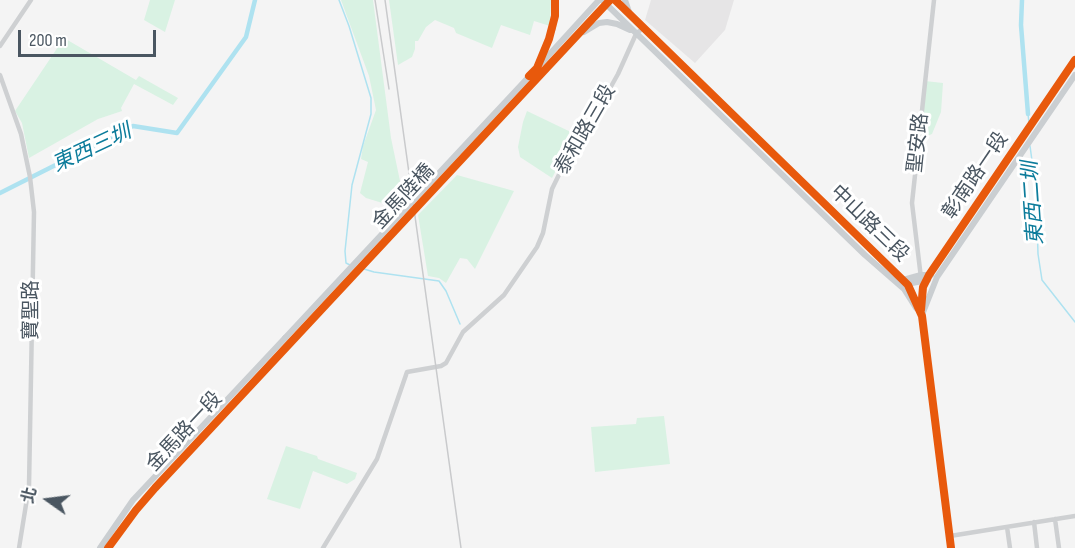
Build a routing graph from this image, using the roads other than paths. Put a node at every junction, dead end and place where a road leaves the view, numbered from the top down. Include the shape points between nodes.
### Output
1 (31, 0) edge
2 (555, 0) edge
3 (615, 0) edge
4 (625, 0) edge
5 (934, 0) edge
6 (604, 1) edge
7 (636, 22) junction
8 (643, 28) junction
9 (636, 34) junction
10 (576, 37) junction
11 (0, 46) edge
12 (1075, 60) edge
13 (540, 71) junction
14 (0, 75) edge
15 (1075, 75) edge
16 (937, 277) junction
17 (924, 279) junction
18 (904, 284) junction
19 (922, 316) junction
20 (288, 340) junction
21 (1075, 516) edge
22 (1055, 519) junction
23 (1034, 522) junction
24 (1008, 527) junction
25 (950, 536) junction
26 (19, 548) edge
27 (99, 548) edge
28 (108, 548) edge
29 (323, 548) edge
30 (951, 548) edge
31 (1010, 548) edge
32 (1037, 548) edge
33 (1059, 548) edge

1 - 11 street
2 - 13 main road via 553,28
3 - 7 main road, 中山路三段
4 - 7 main road
5 - 17 street, 聖安路 via 912,203
6 - 9 main road, 中山路三段
6 - 10 main road
6 - 13 main road
7 - 8 main road, 中山路三段
8 - 9 street, 泰和路三段
8 - 18 main road, 中山路三段
9 - 10 main road via 607,22
9 - 18 main road, 中山路三段 via 865,255
9 - 29 street, 泰和路三段 via 618,74 573,146 552,189 537,247 504,296 463,332 446,363 406,372 377,459
10 - 13 main road
12 - 17 main road, 彰南路一段
13 - 20 main road, 金馬陸橋, bridge
14 - 26 street, 寶聖路 via 21,134 34,212 29,486
15 - 16 main road, 彰南路一段
16 - 17 main road
16 - 19 main road, 彰南路一段
17 - 18 main road
17 - 19 main road
18 - 19 main road, 中山路三段
19 - 25 main road, 中山路三段
20 - 27 main road, 金馬路一段 via 133,500
20 - 28 main road, 金馬路一段 via 154,488
21 - 22 street
22 - 23 street
22 - 33 street
23 - 24 street
23 - 32 street
24 - 25 street
24 - 31 street
25 - 30 main road, 中山路三段

